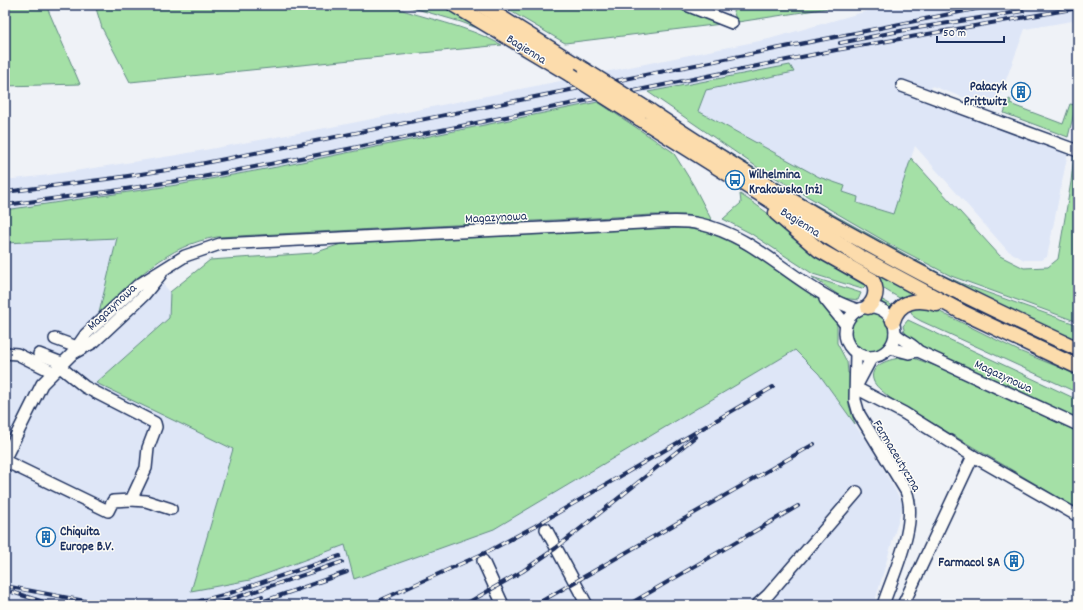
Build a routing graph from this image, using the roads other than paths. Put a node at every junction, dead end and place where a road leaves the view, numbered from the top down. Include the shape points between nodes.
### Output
1 (454, 5) edge
2 (481, 5) edge
3 (686, 5) edge
4 (732, 22) dead end
5 (902, 86) dead end
6 (644, 115) junction
7 (1078, 151) edge
8 (766, 200) junction
9 (820, 292) junction
10 (863, 308) junction
11 (962, 312) junction
12 (846, 325) junction
13 (894, 327) junction
14 (55, 340) dead end
15 (890, 348) junction
16 (1078, 349) edge
17 (74, 350) junction
18 (918, 351) junction
19 (856, 352) junction
20 (5, 353) edge
21 (39, 354) dead end
22 (872, 357) junction
23 (58, 367) junction
24 (1078, 367) edge
25 (856, 388) junction
26 (1078, 425) edge
27 (972, 456) junction
28 (5, 459) edge
29 (857, 492) dead end
30 (131, 500) junction
31 (171, 509) dead end
32 (1078, 516) edge
33 (546, 529) dead end
34 (483, 561) dead end
35 (503, 605) edge
36 (587, 605) edge
37 (757, 605) edge
38 (883, 605) edge
39 (903, 605) edge

1 - 6 main road, Bagienna, bridge
2 - 6 main road, Bagienna, bridge via 586,71
3 - 4 street
5 - 7 street
6 - 8 main road, Bagienna
6 - 16 main road, Bagienna via 713,152 874,248 946,286
8 - 10 main road via 781,218 819,250 872,280 876,292 873,300
8 - 11 main road, Bagienna via 860,258
9 - 10 street, Magazynowa via 836,302
9 - 12 street, Magazynowa
9 - 17 street, Magazynowa via 734,237 701,224 680,222 220,244 202,248 162,271 144,295 94,342
10 - 12 street via 849,319
10 - 13 street via 874,307 885,312
11 - 13 main road via 926,301 912,301 895,314
11 - 24 main road, Bagienna
12 - 19 street via 848,343
13 - 15 street
13 - 18 street, Magazynowa via 905,342
14 - 17 street
15 - 18 street, Magazynowa via 910,353
15 - 22 street
17 - 23 street, Magazynowa
18 - 26 street, Magazynowa
19 - 22 street
19 - 25 street, Farmaceutyczna
20 - 23 street via 17,354
21 - 23 street
22 - 25 street
23 - 28 street, Magazynowa via 42,384
23 - 30 street via 86,387 155,423 146,468
25 - 27 street via 904,413
25 - 38 street, Farmaceutyczna via 859,414 906,491 910,505 906,533
27 - 32 street
27 - 39 street
28 - 30 street via 108,511 113,501
29 - 37 street
30 - 31 street via 146,501
33 - 36 street
34 - 35 street

